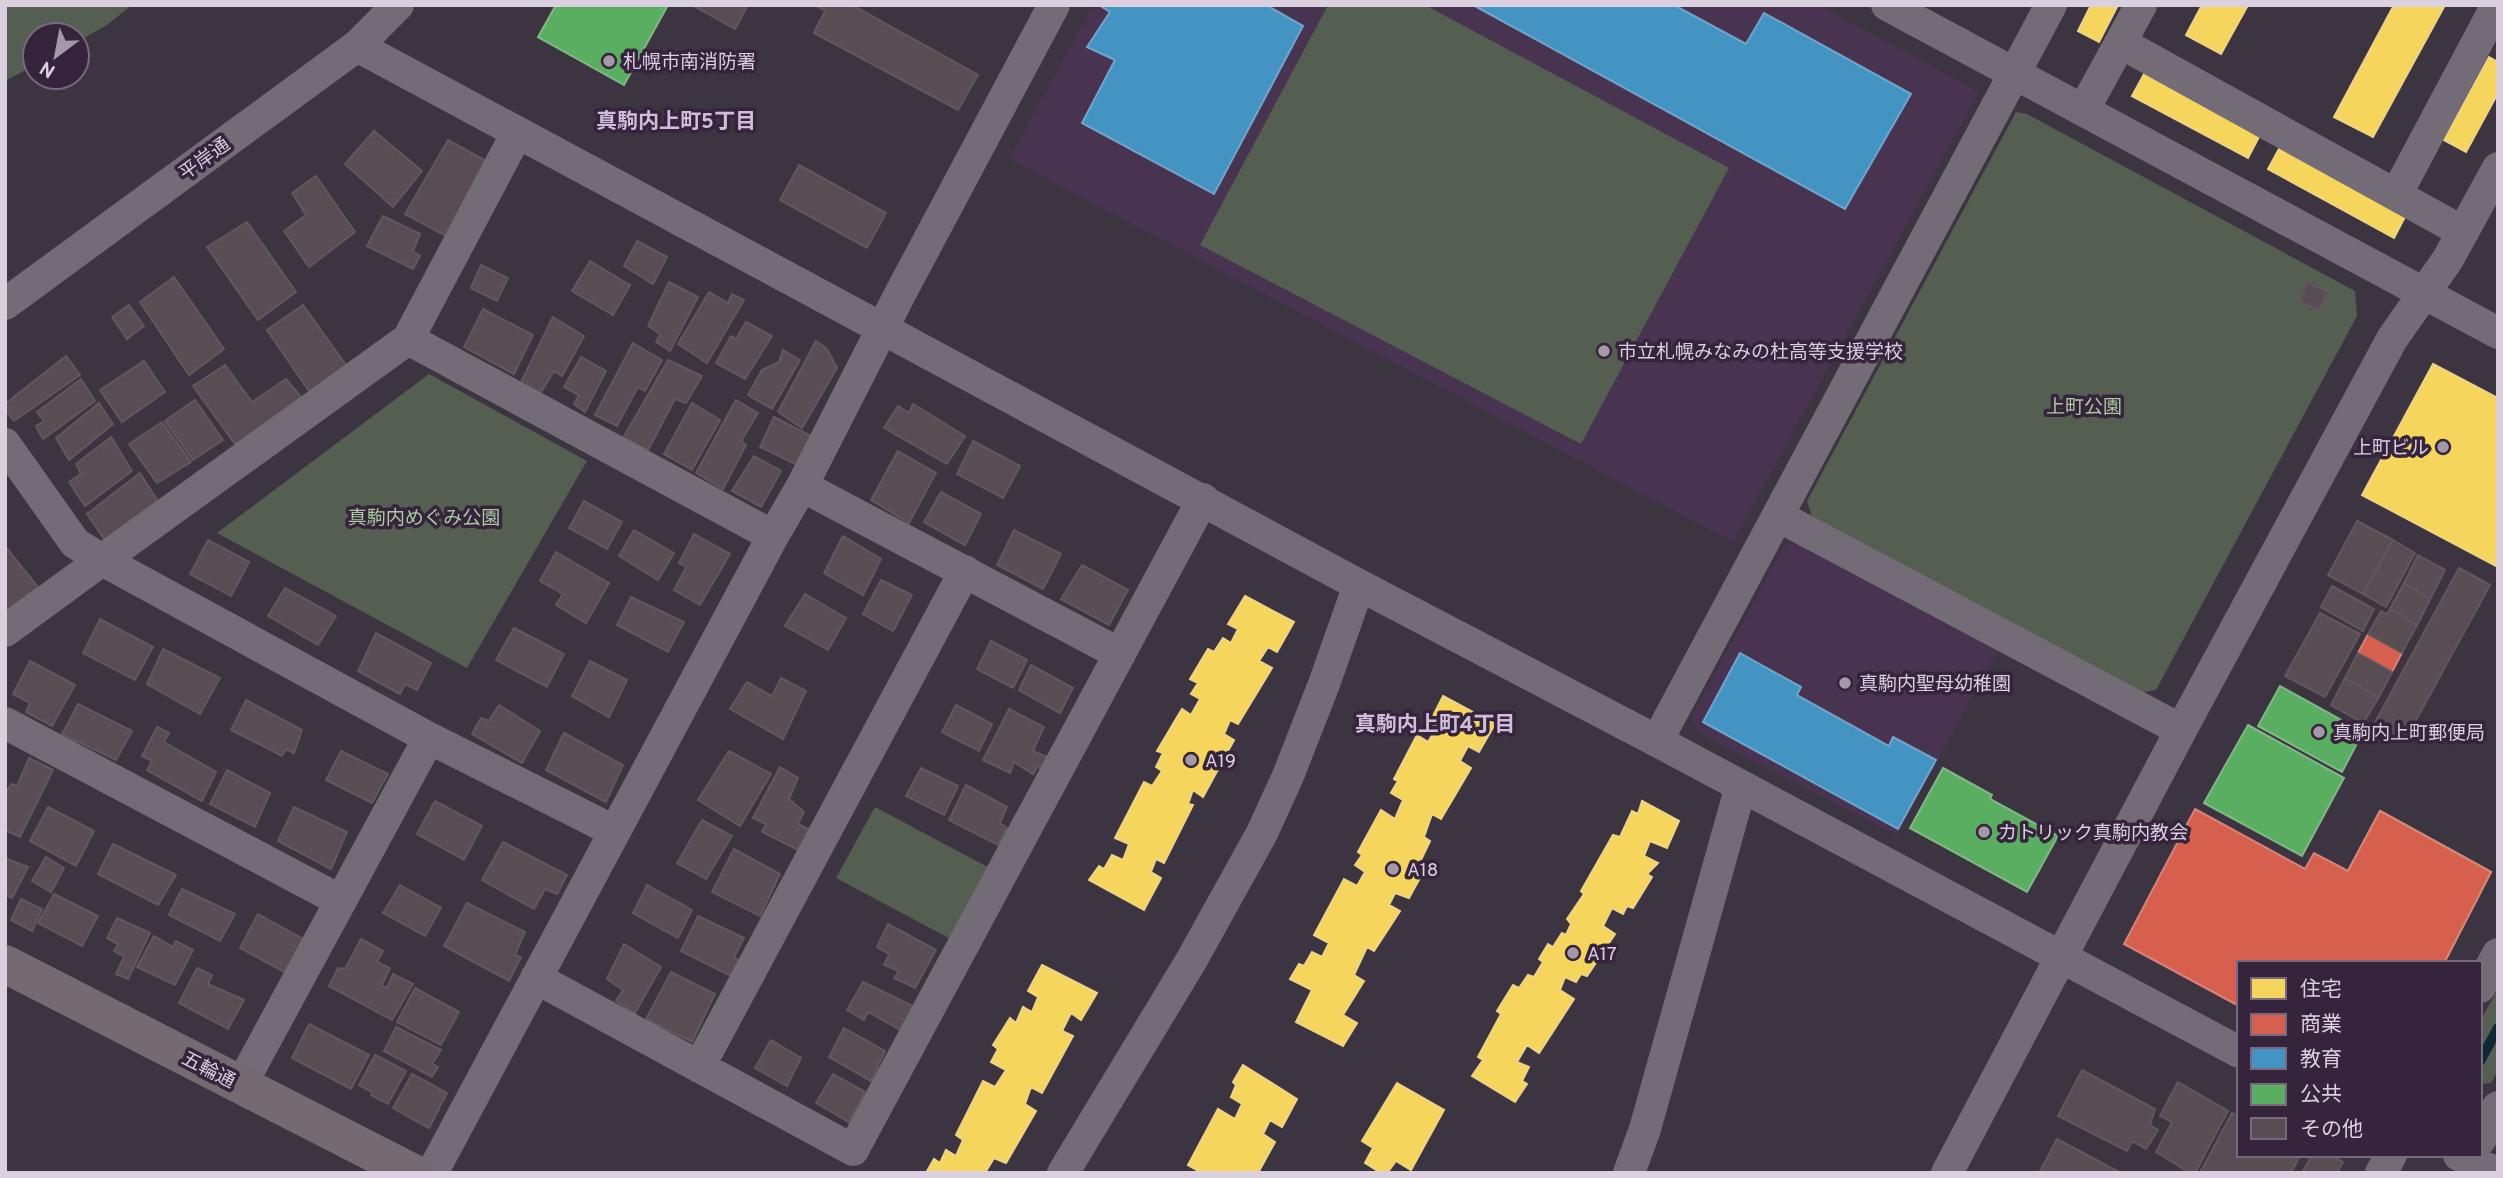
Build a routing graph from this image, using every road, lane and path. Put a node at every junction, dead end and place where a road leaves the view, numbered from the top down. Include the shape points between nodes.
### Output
1 (398, 5) edge
2 (1054, 5) edge
3 (1887, 5) edge
4 (2051, 5) edge
5 (2141, 5) edge
6 (2497, 5) edge
7 (1938, 17) edge
8 (2121, 43) junction
9 (357, 46) junction
10 (2015, 73) junction
11 (2084, 109) junction
12 (517, 133) junction
13 (2498, 168) edge
14 (2396, 195) junction
15 (2463, 232) junction
16 (2423, 293) junction
17 (5, 304) edge
18 (883, 328) junction
19 (2498, 333) edge
20 (408, 339) junction
21 (5, 444) edge
22 (802, 486) junction
23 (1203, 499) junction
24 (1778, 516) junction
25 (773, 536) junction
26 (102, 560) junction
27 (965, 572) junction
28 (1359, 585) junction
29 (5, 631) edge
30 (1119, 654) junction
31 (5, 723) edge
32 (2181, 730) junction
33 (429, 738) junction
34 (1657, 741) junction
35 (1741, 786) junction
36 (614, 831) junction
37 (341, 901) junction
38 (2498, 954) edge
39 (2062, 958) junction
40 (5, 964) edge
41 (536, 978) junction
42 (2482, 983) edge
43 (2237, 1051) edge
44 (699, 1068) junction
45 (241, 1085) junction
46 (2498, 1107) edge
47 (2482, 1142) edge
48 (2390, 1157) edge
49 (413, 1173) edge
50 (432, 1173) edge
51 (1063, 1173) edge
52 (1629, 1173) edge
53 (1947, 1173) edge
54 (2381, 1173) edge

1 - 9 street, 平岸通
2 - 18 street
3 - 7 street
4 - 10 street
5 - 8 street
6 - 14 street
7 - 10 street
8 - 11 street
8 - 14 street
9 - 12 street
9 - 17 street, 平岸通
10 - 11 street
10 - 24 street
11 - 16 street
12 - 18 street
12 - 20 street
13 - 15 street
14 - 15 street
15 - 16 street
16 - 19 street
16 - 32 street via 2392,339
18 - 22 street
18 - 23 street
20 - 25 street
20 - 26 street
21 - 26 street via 75,543
22 - 25 street
22 - 27 street
23 - 28 street
23 - 30 street
24 - 32 street
24 - 34 street
25 - 36 street
26 - 29 street
26 - 33 street
27 - 30 street
27 - 44 street
28 - 34 street
28 - 51 street via 1320,695 1262,833
30 - 44 street via 853,1150
31 - 37 street
32 - 39 street
33 - 36 street
33 - 37 street
34 - 35 street
35 - 39 street
35 - 52 street
36 - 41 street
37 - 45 street
38 - 42 street
39 - 43 street
39 - 53 street
40 - 45 main road, 五輪通
41 - 44 street
41 - 50 street
45 - 49 main road, 五輪通
46 - 47 street
48 - 54 street

